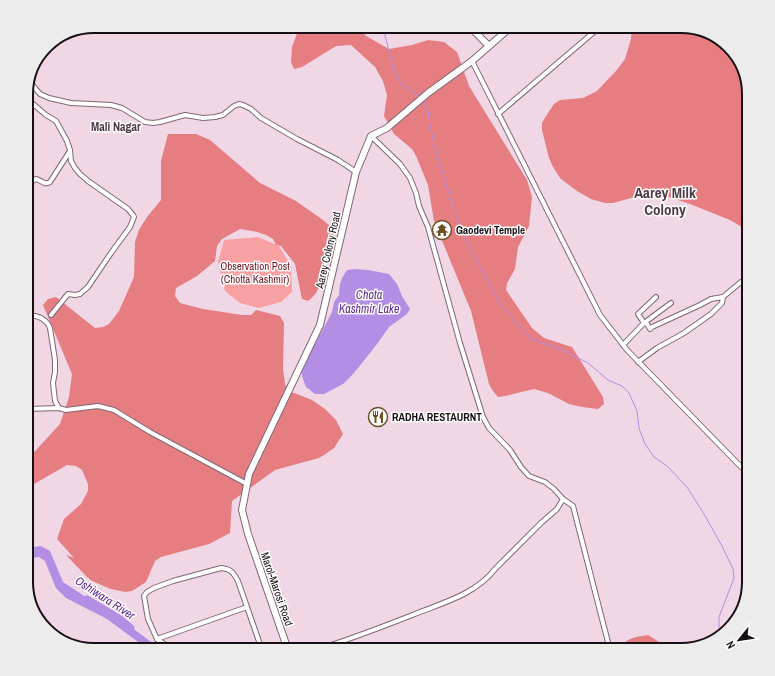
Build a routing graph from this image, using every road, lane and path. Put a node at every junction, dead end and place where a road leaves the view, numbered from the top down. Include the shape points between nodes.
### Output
1 (476, 33) edge
2 (504, 33) edge
3 (593, 33) edge
4 (489, 46) junction
5 (472, 61) junction
6 (34, 87) edge
7 (33, 104) edge
8 (498, 114) junction
9 (371, 136) junction
10 (70, 150) junction
11 (356, 172) junction
12 (33, 181) edge
13 (742, 282) edge
14 (656, 296) dead end
15 (723, 297) junction
16 (671, 303) dead end
17 (51, 315) dead end
18 (33, 316) edge
19 (644, 323) junction
20 (623, 344) junction
21 (638, 362) junction
22 (58, 408) junction
23 (33, 409) edge
24 (742, 467) edge
25 (247, 484) junction
26 (563, 499) junction
27 (248, 534) joint
28 (247, 607) junction
29 (157, 639) junction
30 (162, 643) edge
31 (260, 643) edge
32 (286, 643) edge
33 (337, 643) edge
34 (608, 643) edge

1 - 4 main road
2 - 4 main road
3 - 8 street
4 - 5 main road
5 - 8 street
5 - 9 main road via 387,128
6 - 11 street via 49,98 71,103 111,105 122,108 145,122 153,123 185,116 215,117 223,115 234,106 243,105 261,118
7 - 10 street via 56,122
8 - 20 street via 600,315
9 - 11 main road, Aarey Colony Road
9 - 26 street via 400,164 416,193 483,417 489,428 510,450 529,476 554,488
10 - 12 street via 48,184 36,179
10 - 17 street via 71,161 80,174 128,209 134,217 130,227 88,287 80,294 68,294
11 - 25 main road, Aarey Colony Road via 320,325 249,474
13 - 15 street
14 - 19 street via 638,314
15 - 19 street via 711,299 650,329
15 - 21 street via 722,303 711,314
16 - 19 street
18 - 22 street via 48,323 55,360 53,383
19 - 20 street
20 - 21 street
21 - 24 street
22 - 23 street
22 - 25 street via 66,410 98,406 114,410
25 - 27 main road, Aarey Colony Road via 242,510
26 - 33 street via 557,509 477,587 448,602
26 - 34 street via 573,506
27 - 32 main road, Marol-Marosi Road
28 - 29 street
28 - 29 street via 235,575 226,568 173,581 154,588 144,596 148,619
28 - 31 street
29 - 30 street

